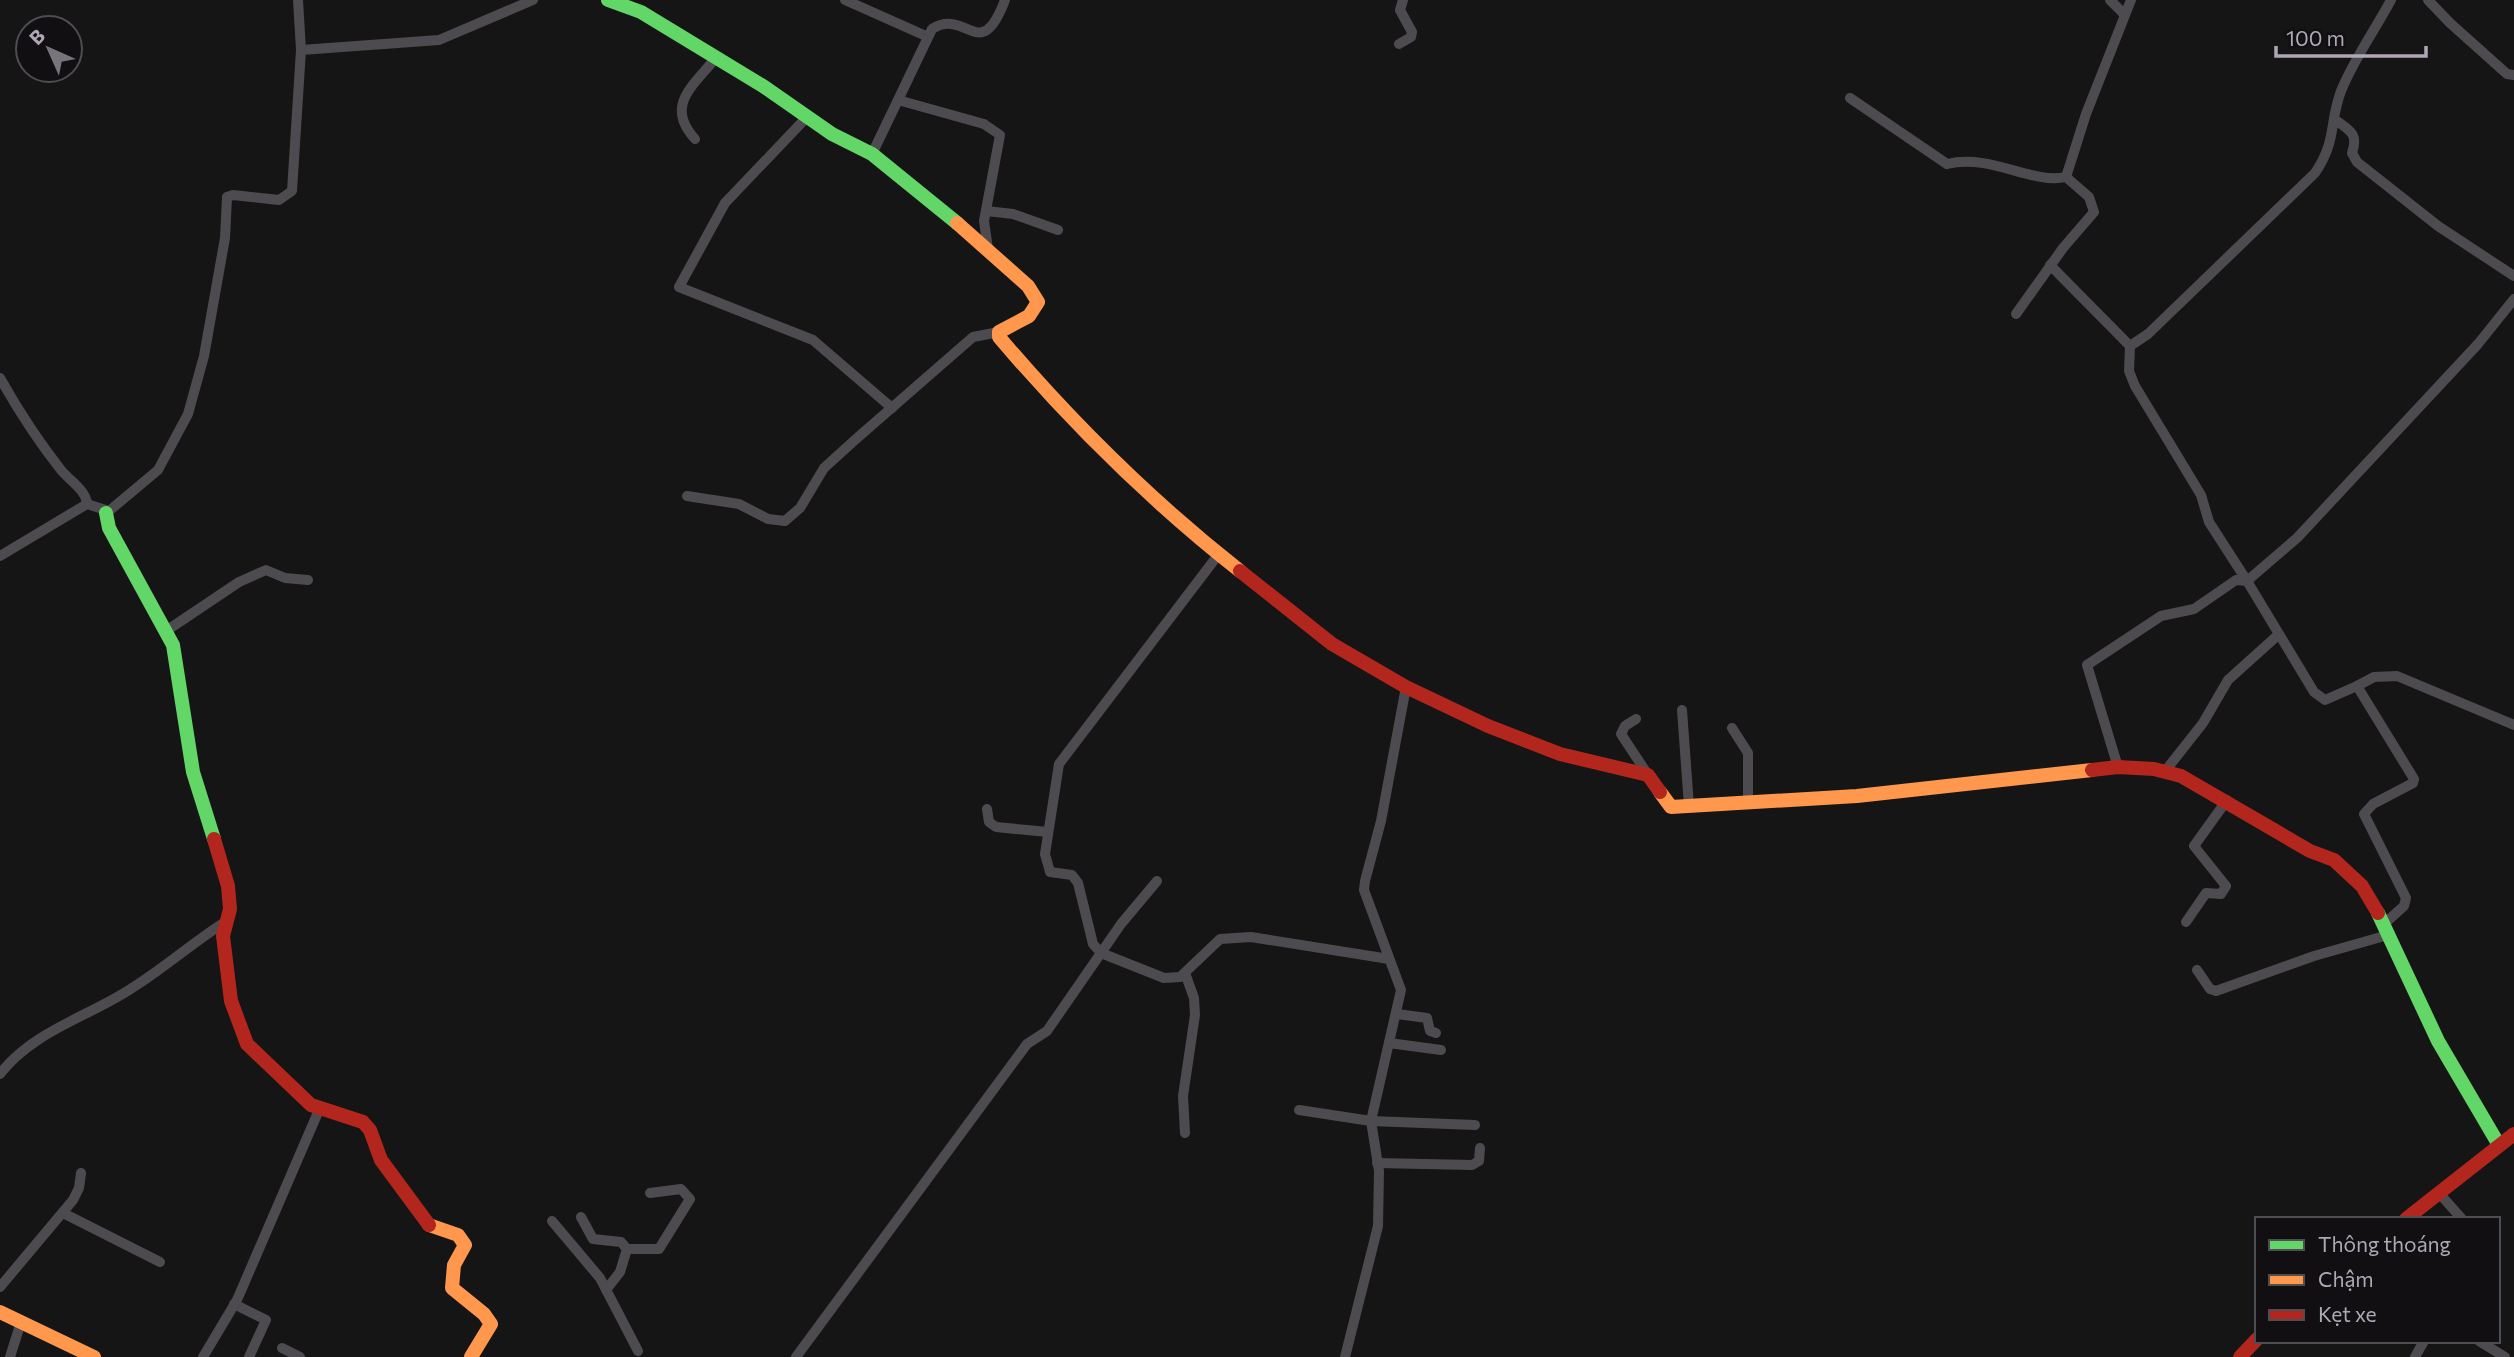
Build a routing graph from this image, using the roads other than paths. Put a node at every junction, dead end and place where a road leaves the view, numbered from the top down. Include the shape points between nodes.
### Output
1 (298, 0) edge
2 (533, 0) edge
3 (608, 0) edge
4 (845, 0) edge
5 (1005, 0) edge
6 (1403, 0) edge
7 (2110, 0) edge
8 (2131, 0) edge
9 (2391, 0) edge
10 (2428, 0) edge
11 (625, 2) edge
12 (2124, 14) junction
13 (926, 36) junction
14 (1399, 44) dead end
15 (301, 50) junction
16 (714, 60) junction
17 (2514, 75) edge
18 (1850, 98) dead end
19 (898, 100) junction
20 (807, 117) junction
21 (2334, 119) junction
22 (695, 139) dead end
23 (872, 154) junction
24 (2066, 177) junction
25 (986, 211) junction
26 (1058, 230) dead end
27 (990, 254) junction
28 (2050, 265) junction
29 (2514, 276) edge
30 (2514, 299) edge
31 (2015, 314) dead end
32 (999, 332) junction
33 (2130, 346) junction
34 (0, 378) edge
35 (892, 408) junction
36 (687, 496) dead end
37 (87, 504) junction
38 (106, 513) junction
39 (1218, 555) junction
40 (0, 556) edge
41 (308, 580) dead end
42 (2247, 581) junction
43 (166, 631) junction
44 (2278, 635) junction
45 (2357, 686) junction
46 (1406, 687) junction
47 (1682, 710) dead end
48 (1636, 719) dead end
49 (2514, 725) edge
50 (1732, 728) dead end
51 (2118, 766) junction
52 (2166, 771) junction
53 (1648, 775) junction
54 (2227, 800) junction
55 (1748, 802) junction
56 (1689, 806) junction
57 (987, 809) dead end
58 (1048, 832) junction
59 (1157, 881) dead end
60 (225, 922) junction
61 (2186, 922) dead end
62 (2386, 930) junction
63 (1101, 953) junction
64 (1389, 960) junction
65 (2197, 970) dead end
66 (1185, 973) junction
67 (1396, 1014) junction
68 (1436, 1033) dead end
69 (1389, 1043) junction
70 (1441, 1050) dead end
71 (0, 1074) edge
72 (319, 1110) junction
73 (1299, 1110) dead end
74 (1371, 1121) junction
75 (1475, 1125) dead end
76 (1185, 1133) dead end
77 (2514, 1134) edge
78 (2499, 1145) junction
79 (1480, 1148) dead end
80 (1377, 1163) junction
81 (81, 1173) dead end
82 (650, 1193) dead end
83 (2439, 1193) junction
84 (62, 1213) junction
85 (581, 1217) dead end
86 (2409, 1217) edge
87 (2460, 1217) edge
88 (552, 1221) dead end
89 (627, 1249) junction
90 (160, 1262) dead end
91 (0, 1287) edge
92 (606, 1290) junction
93 (234, 1304) junction
94 (0, 1312) edge
95 (21, 1322) junction
96 (2255, 1341) edge
97 (2482, 1343) edge
98 (282, 1348) dead end
99 (636, 1355) edge
100 (10, 1357) edge
101 (94, 1357) edge
102 (203, 1357) edge
103 (249, 1357) edge
104 (299, 1357) edge
105 (471, 1357) edge
106 (796, 1357) edge
107 (1345, 1357) edge
108 (2240, 1357) edge
109 (2505, 1357) edge

1 - 15 street
2 - 15 street via 439,40
3 - 11 street
4 - 13 street
5 - 13 street via 993,28 986,32 948,25 937,26
6 - 14 street via 1401,10 1412,32
7 - 12 street
8 - 12 street
9 - 21 street via 2351,68
10 - 17 street via 2507,74
11 - 16 street
12 - 24 street
13 - 19 street
15 - 38 street via 292,191 279,200 227,197 225,237 204,356 188,414 158,470
16 - 20 street
16 - 22 street via 681,105 684,127
18 - 24 street via 1947,164 1966,160
19 - 23 street
19 - 25 street via 984,124 1000,135
20 - 23 street
20 - 35 street via 725,202 679,287 813,340
21 - 29 street via 2354,134 2352,153 2357,162 2438,226
21 - 33 street via 2328,154 2315,173 2148,334
23 - 27 street
24 - 28 street via 2089,197 2094,212
25 - 26 street via 1013,214
25 - 27 street via 984,230
27 - 32 street via 1035,293 1038,302 1029,316
28 - 31 street
28 - 33 street
30 - 42 street via 2478,344 2297,538
32 - 35 street via 973,337
32 - 39 street via 1006,349 1134,483
33 - 42 street via 2129,371 2135,386 2201,495 2209,522
34 - 37 street via 62,471 86,496
35 - 36 street via 824,468 800,508 785,522 768,520 739,503
37 - 38 street
37 - 40 street
38 - 43 street via 109,528
39 - 46 street via 1332,644
39 - 58 street via 1063,755
41 - 43 street via 266,570 239,582
42 - 44 street
42 - 51 street via 2236,580 2194,609 2161,616 2087,665
43 - 60 street via 178,662 193,772 228,886 230,909
44 - 45 street via 2319,698 2332,698
44 - 52 street via 2228,680 2203,723
45 - 49 street via 2374,677 2398,676
45 - 62 street via 2414,779 2364,814 2406,898
46 - 53 street via 1560,754
46 - 64 street via 1381,821 1364,881
47 - 56 street
48 - 53 street via 1621,734
50 - 55 street via 1748,753
51 - 52 street
51 - 55 street via 1857,796
52 - 54 street
53 - 56 street via 1669,806
54 - 61 street via 2194,846 2226,886 2221,894 2206,893
54 - 62 street via 2348,871
55 - 56 street
57 - 58 street via 989,822 996,827
58 - 63 street via 1046,867 1050,872 1072,875 1078,883 1088,932
59 - 63 street
60 - 71 street via 133,988 29,1048
60 - 72 street via 231,1001 247,1044
62 - 65 street via 2216,991
62 - 78 street via 2438,1041
63 - 66 street via 1164,978
63 - 106 street via 1047,1031 1027,1044 932,1169
64 - 66 street via 1229,937 1212,945
64 - 67 street via 1400,981
66 - 76 street via 1195,1015 1184,1096
67 - 68 street via 1427,1018 1430,1031
67 - 69 street
69 - 70 street
69 - 74 street
72 - 93 street
72 - 105 street via 363,1122 381,1160 429,1226 462,1240 465,1245 454,1265 452,1288 491,1324
73 - 74 street
74 - 75 street
74 - 80 street
77 - 78 street
78 - 83 street
79 - 80 street via 1479,1161 1472,1165
80 - 107 street via 1377,1233
81 - 84 street via 79,1188
82 - 89 street via 681,1189 691,1199 659,1249
83 - 86 street
83 - 87 street
84 - 90 street
84 - 91 street
85 - 89 street via 593,1239 621,1242
88 - 92 street
89 - 92 street via 620,1272
92 - 99 street
93 - 102 street
93 - 103 street via 266,1320
94 - 95 street
95 - 100 street
95 - 101 street
96 - 108 street
97 - 109 street
98 - 104 street

